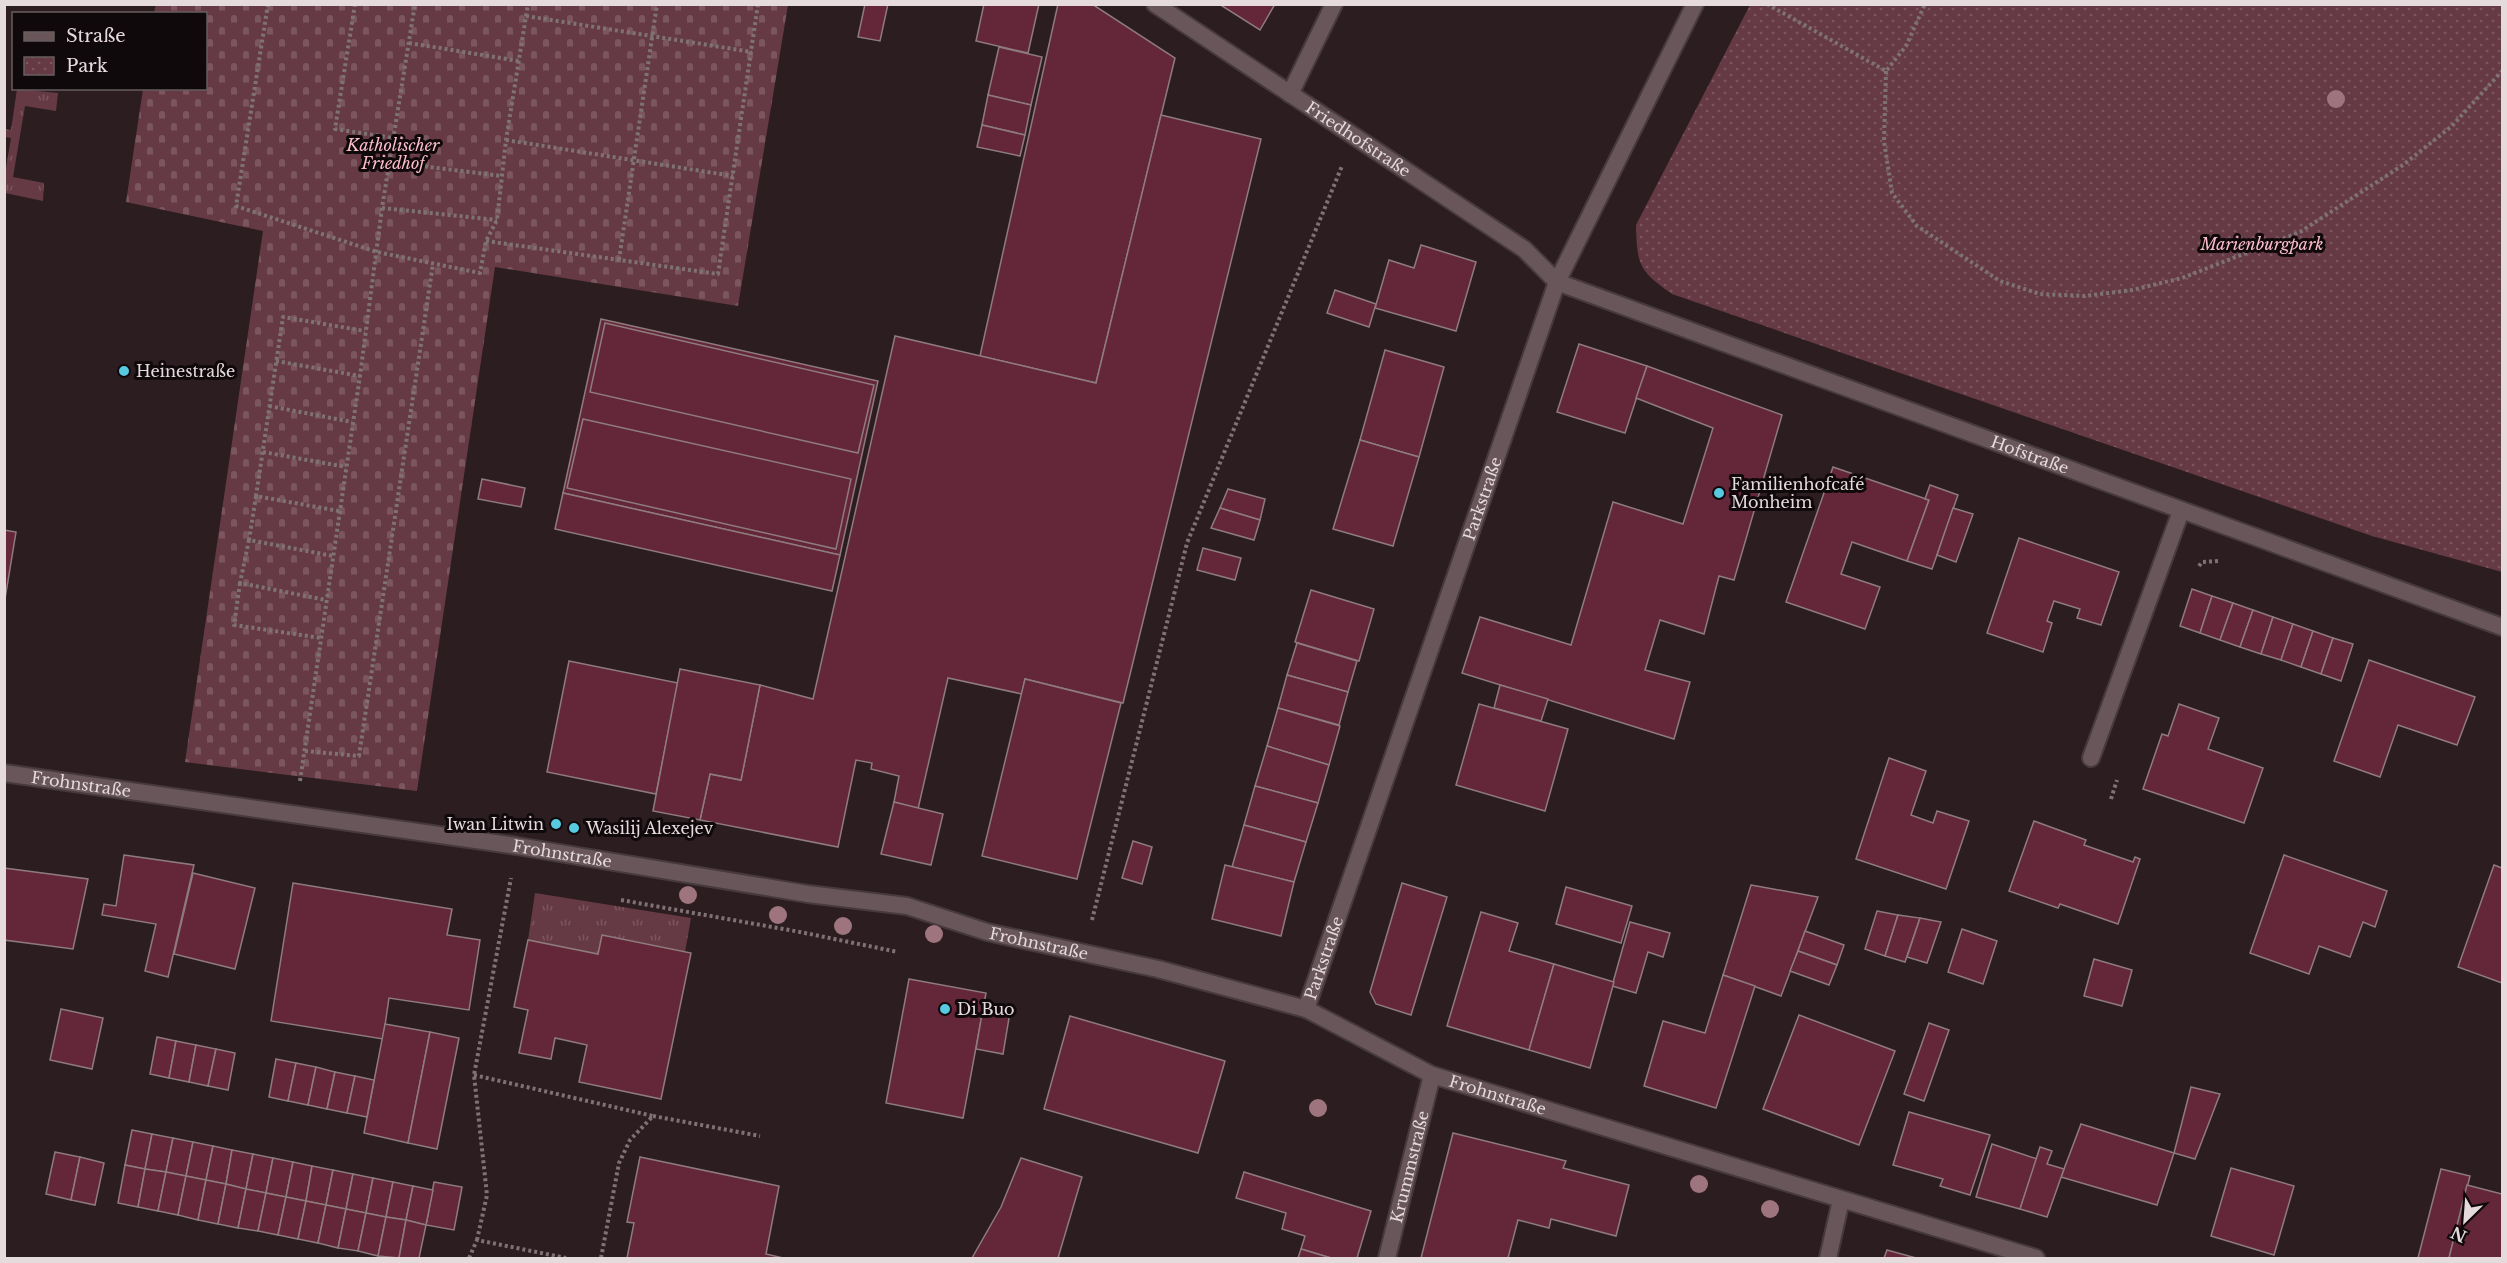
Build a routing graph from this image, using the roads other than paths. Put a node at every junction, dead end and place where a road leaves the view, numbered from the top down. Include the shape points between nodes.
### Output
1 (1155, 4) edge
2 (1334, 4) edge
3 (1695, 4) edge
4 (1290, 93) junction
5 (1557, 282) junction
6 (2181, 511) junction
7 (2502, 627) edge
8 (2091, 758) dead end
9 (4, 773) edge
10 (1306, 1009) junction
11 (1432, 1075) junction
12 (1841, 1200) junction
13 (1388, 1258) edge
14 (1828, 1258) edge
15 (2036, 1258) edge

1 - 4 street, Friedhofstraße
2 - 4 street
3 - 5 street, Parkstraße
4 - 5 street, Friedhofstraße via 1524,249
5 - 6 street, Hofstraße
5 - 10 street, Parkstraße
6 - 7 street, Hofstraße
6 - 8 street
9 - 10 street, Frohnstraße via 907,906 987,932 1084,951
10 - 11 street, Frohnstraße
11 - 12 street, Frohnstraße
11 - 13 street, Krummstraße
12 - 14 street
12 - 15 street, Frohnstraße

